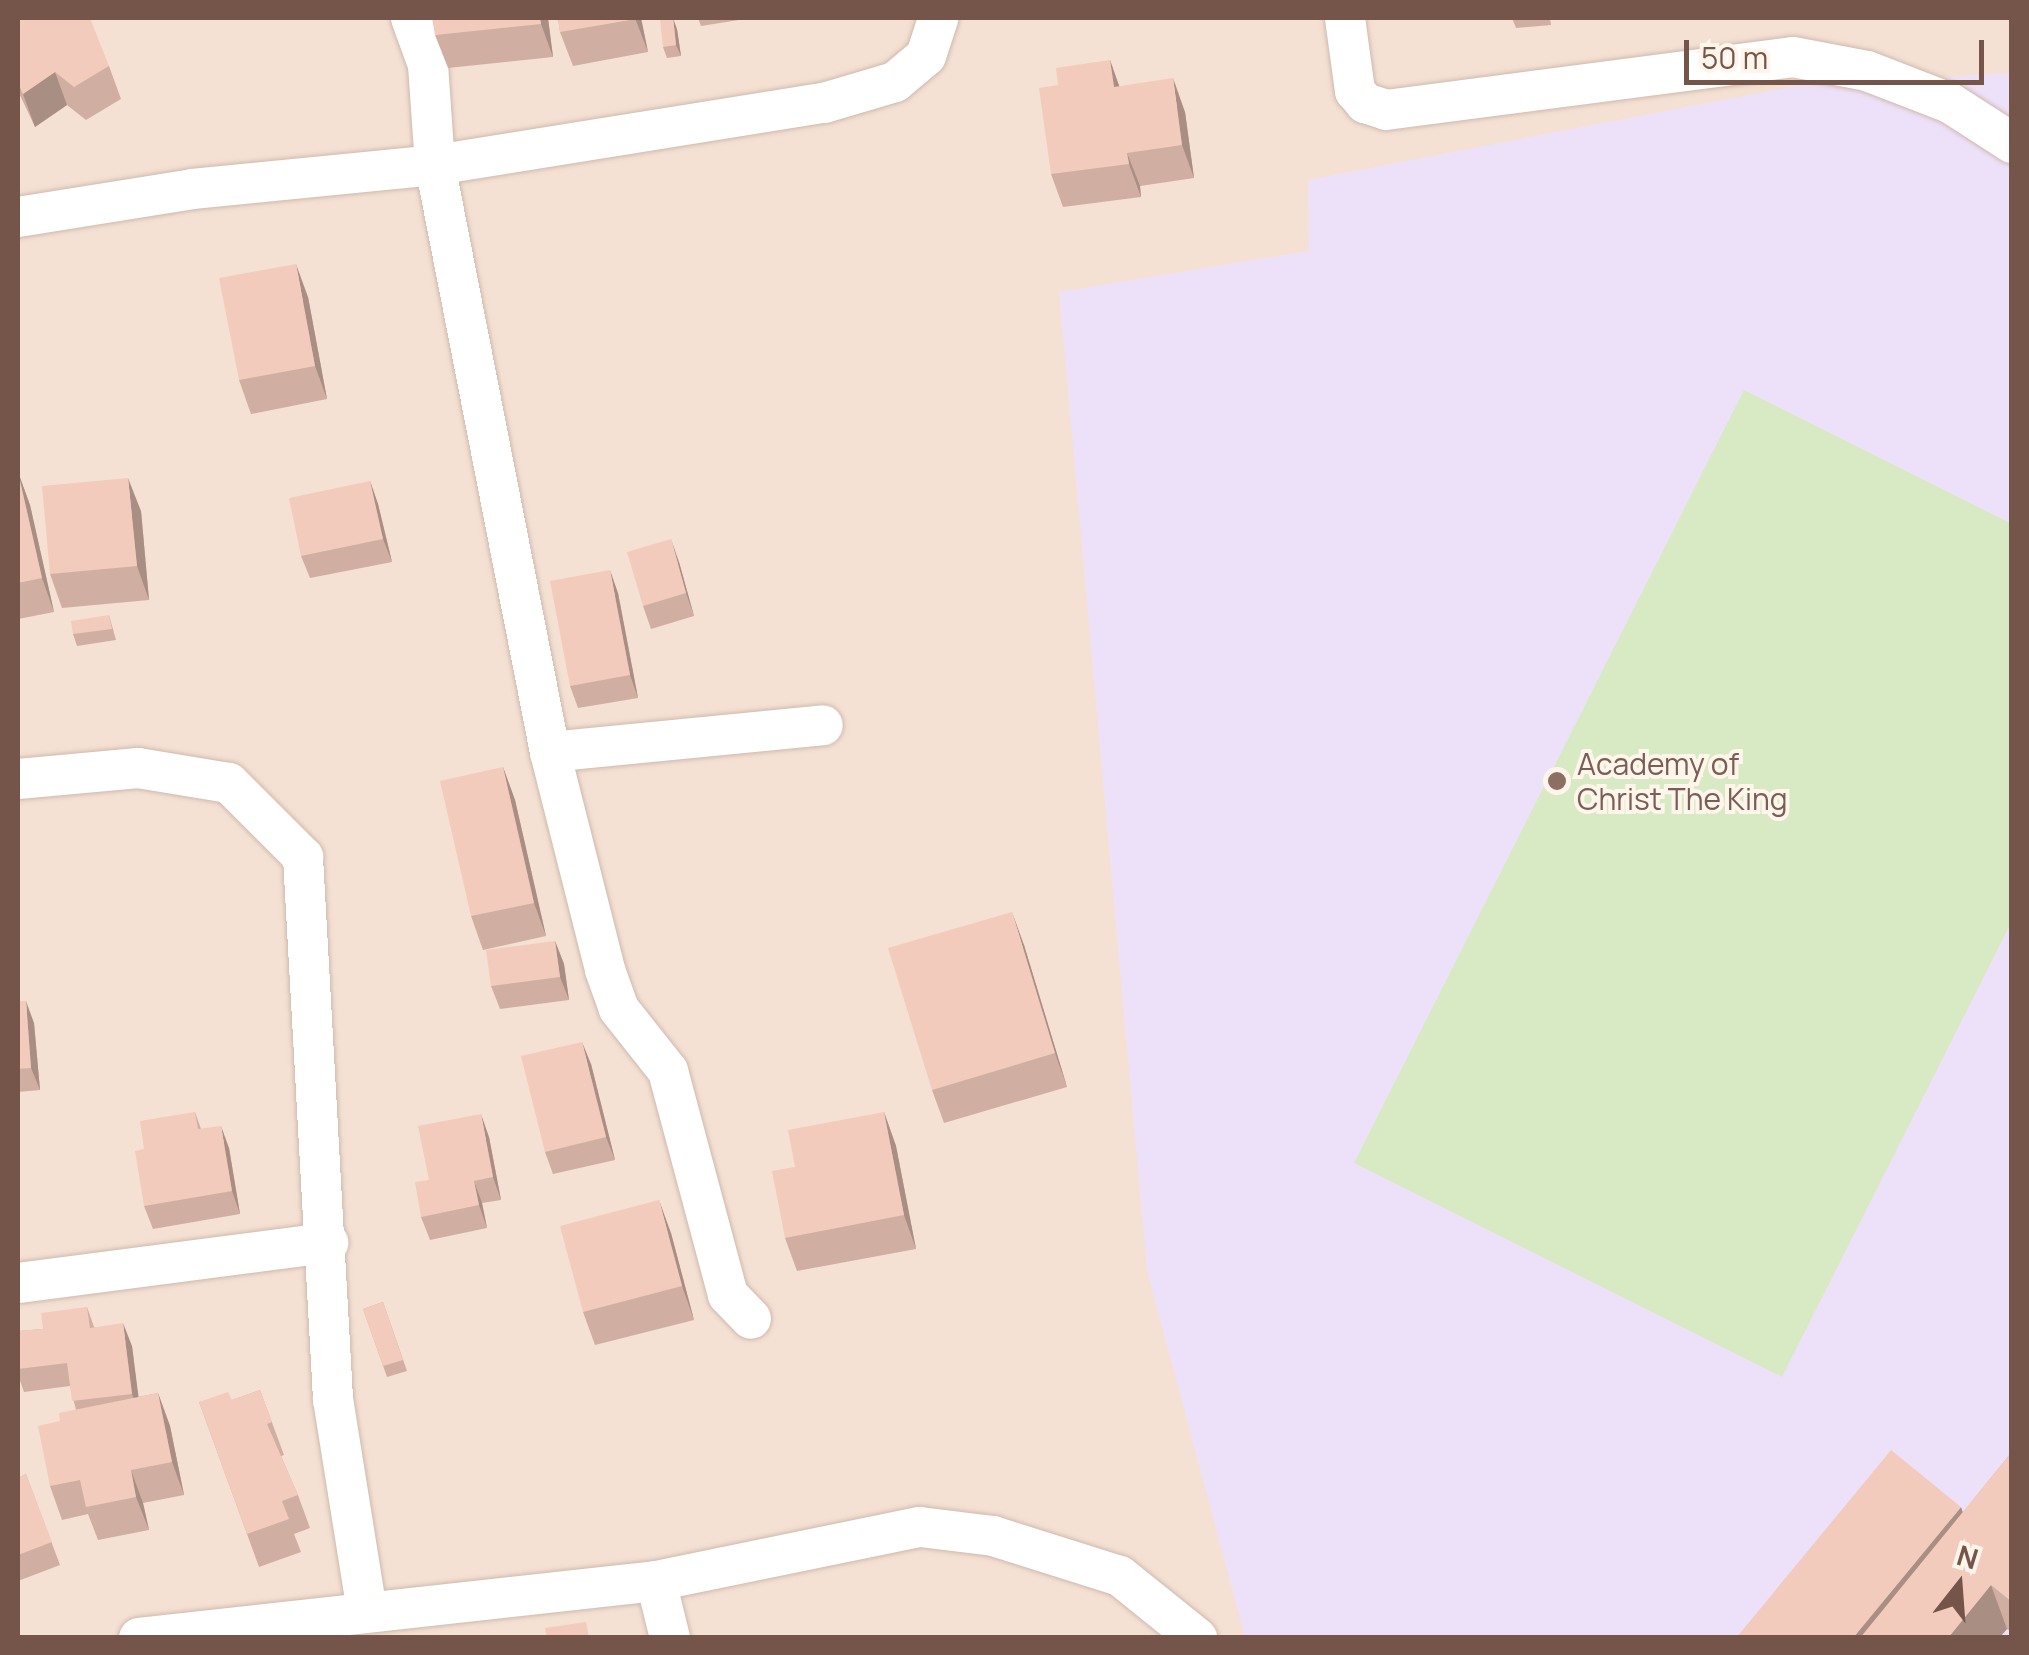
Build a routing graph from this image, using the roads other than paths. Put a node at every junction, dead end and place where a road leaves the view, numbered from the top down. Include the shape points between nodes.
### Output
1 (412, 18) edge
2 (938, 18) edge
3 (1345, 18) edge
4 (2012, 143) edge
5 (435, 166) junction
6 (18, 216) edge
7 (824, 725) dead end
8 (550, 752) junction
9 (18, 778) edge
10 (328, 1242) junction
11 (18, 1283) edge
12 (751, 1319) dead end
13 (656, 1581) junction
14 (367, 1611) junction
15 (158, 1636) edge
16 (670, 1638) edge
17 (1197, 1638) edge

1 - 5 street via 428,65
2 - 5 street via 926,56 895,82 824,104
3 - 4 street via 1351,82 1365,103 1386,110 1793,57 1867,70 1950,103
5 - 6 street via 192,189
5 - 8 street
7 - 8 street
8 - 12 street via 619,1010 668,1070 728,1295
9 - 10 street via 138,768 229,783 303,858
10 - 11 street
10 - 14 street via 334,1400
13 - 14 street
13 - 16 street
13 - 17 street via 920,1527 993,1536 1120,1576
14 - 15 street

